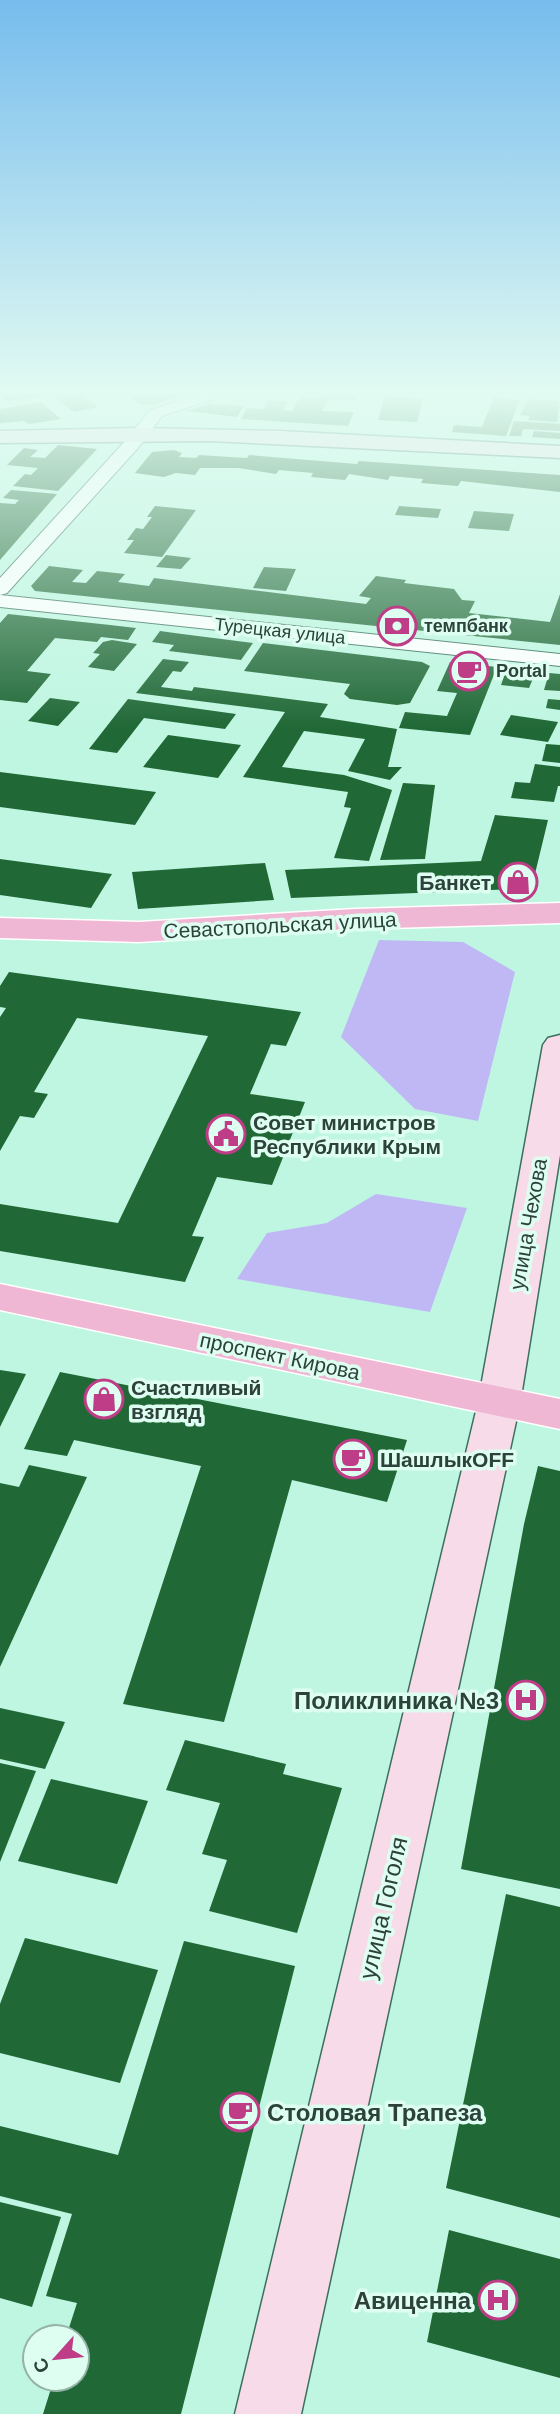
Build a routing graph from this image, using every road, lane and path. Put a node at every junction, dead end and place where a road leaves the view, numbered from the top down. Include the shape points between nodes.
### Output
1 (77, 504) edge
2 (0, 589) edge
3 (0, 601) edge
4 (560, 660) edge
5 (560, 913) edge
6 (0, 928) edge
7 (560, 1045) edge
8 (0, 1297) edge
9 (499, 1403) junction
10 (560, 1414) edge
11 (268, 2414) edge

1 - 2 street
3 - 4 street, Турецкая улица
5 - 6 main road, Севастопольская улица via 139,932
7 - 9 main road, улица Чехова
8 - 9 main road, проспект Кирова
9 - 10 main road, проспект Кирова
9 - 11 main road, улица Гоголя

